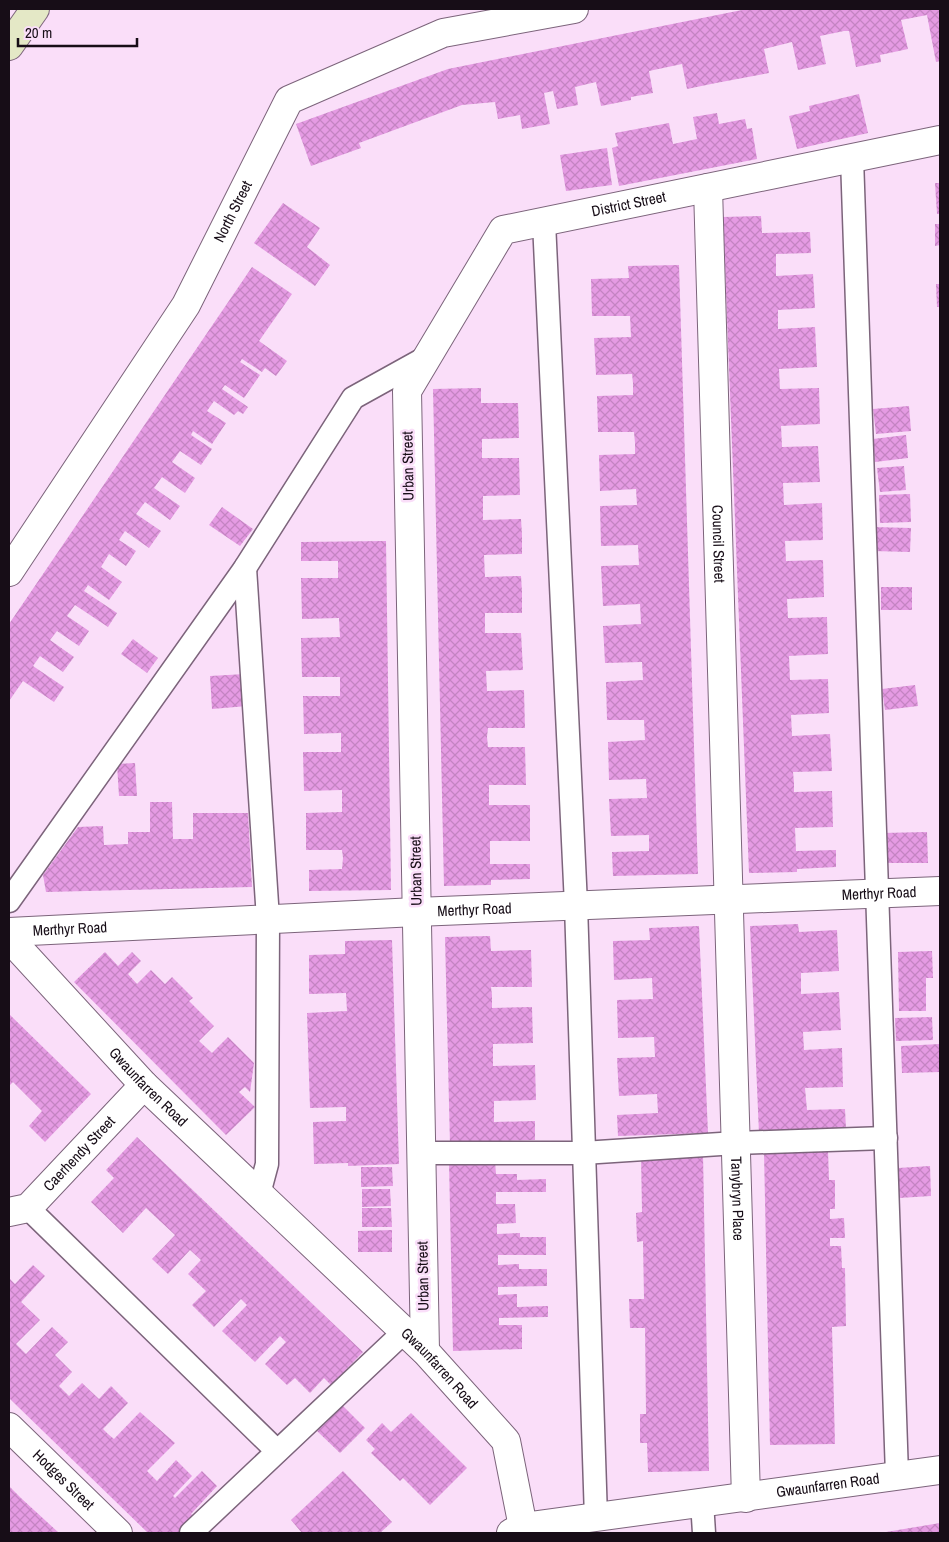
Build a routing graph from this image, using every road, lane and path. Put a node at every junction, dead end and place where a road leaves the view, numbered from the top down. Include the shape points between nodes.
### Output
1 (34, 9) edge
2 (574, 9) edge
3 (9, 46) edge
4 (940, 140) edge
5 (852, 158) junction
6 (708, 188) junction
7 (544, 222) junction
8 (427, 357) junction
9 (407, 392) joint
10 (245, 568) junction
11 (9, 572) edge
12 (940, 891) edge
13 (877, 893) junction
14 (729, 900) junction
15 (9, 901) edge
16 (576, 905) junction
17 (416, 912) junction
18 (268, 919) junction
19 (9, 932) edge
20 (9, 938) edge
21 (144, 1085) junction
22 (886, 1138) junction
23 (736, 1143) junction
24 (420, 1153) junction
25 (583, 1153) junction
26 (259, 1194) junction
27 (18, 1210) edge
28 (404, 1332) junction
29 (424, 1351) junction
30 (9, 1427) edge
31 (277, 1451) junction
32 (940, 1470) edge
33 (897, 1475) junction
34 (746, 1498) junction
35 (702, 1502) junction
36 (596, 1518) junction
37 (517, 1530) edge
38 (118, 1533) edge
39 (191, 1533) edge
40 (704, 1533) edge

1 - 3 street
2 - 11 street, North Street via 443,33 289,100 186,305
4 - 5 street, District Street
5 - 6 street, District Street
5 - 13 lane
6 - 7 street, District Street
6 - 14 street, Council Street
7 - 8 street, District Street via 502,230
7 - 16 lane
8 - 9 street, District Street
8 - 10 lane via 353,398
9 - 17 street, Urban Street
10 - 15 lane
10 - 18 lane
12 - 13 street, Merthyr Road
13 - 14 street, Merthyr Road
13 - 22 lane
14 - 16 street, Merthyr Road
14 - 23 street, Tanybryn Place
16 - 17 street, Merthyr Road
16 - 25 lane
17 - 18 street, Merthyr Road
17 - 24 street, Urban Street
18 - 19 street, Merthyr Road
18 - 26 lane via 267,1164
20 - 21 street, Gwaunfarren Road
21 - 26 street, Gwaunfarren Road
21 - 27 street, Caerhendy Street
22 - 23 lane
22 - 33 lane
23 - 25 lane
23 - 34 street, Tanybryn Place
24 - 25 lane
24 - 29 street, Urban Street
25 - 36 lane
26 - 28 street, Gwaunfarren Road
27 - 31 lane
28 - 29 street, Gwaunfarren Road
28 - 31 lane
29 - 37 street, Gwaunfarren Road via 506,1441
30 - 38 street, Hodges Street
31 - 39 lane
32 - 33 street, Gwaunfarren Road
33 - 34 street, Gwaunfarren Road
34 - 35 street, Gwaunfarren Road
35 - 36 street, Gwaunfarren Road
35 - 40 lane
36 - 37 street, Gwaunfarren Road

